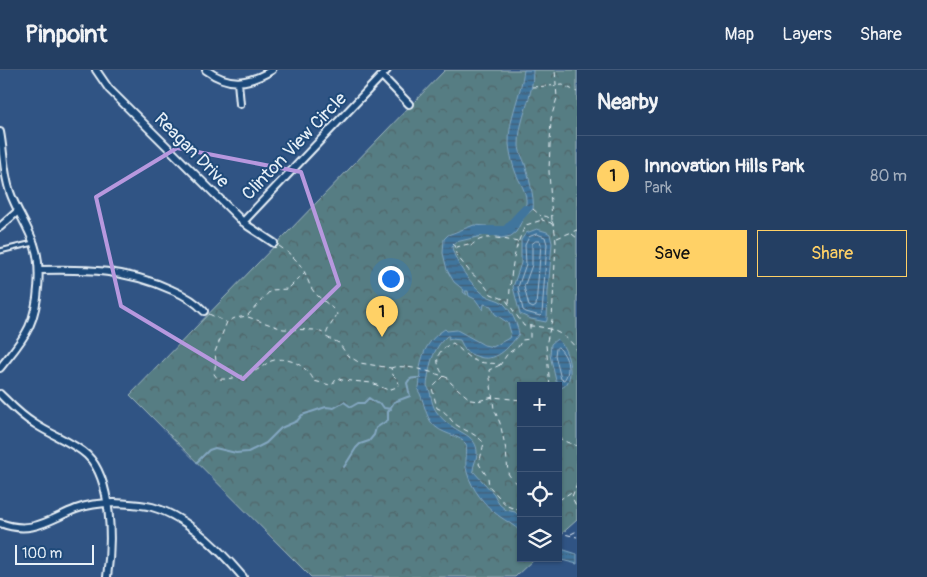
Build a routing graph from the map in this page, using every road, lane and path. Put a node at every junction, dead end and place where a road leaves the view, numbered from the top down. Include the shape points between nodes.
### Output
1 (96, 70) edge
2 (206, 70) edge
3 (272, 70) edge
4 (387, 70) edge
5 (555, 70) edge
6 (382, 76) junction
7 (238, 82) junction
8 (556, 85) junction
9 (532, 87) dead end
10 (577, 92) edge
11 (240, 104) dead end
12 (409, 104) dead end
13 (0, 132) edge
14 (533, 209) dead end
15 (18, 211) junction
16 (542, 216) junction
17 (542, 220) junction
18 (552, 220) junction
19 (243, 222) junction
20 (554, 227) junction
21 (0, 228) edge
22 (577, 230) edge
23 (571, 233) junction
24 (556, 238) junction
25 (577, 238) edge
26 (34, 242) junction
27 (518, 242) junction
28 (274, 243) joint
29 (453, 244) dead end
30 (455, 249) junction
31 (0, 251) edge
32 (39, 270) junction
33 (305, 272) junction
34 (509, 307) junction
35 (204, 311) joint
36 (520, 314) dead end
37 (247, 316) junction
38 (516, 317) junction
39 (226, 322) junction
40 (530, 326) junction
41 (550, 329) junction
42 (326, 334) junction
43 (577, 350) edge
44 (500, 364) junction
45 (0, 368) edge
46 (391, 368) junction
47 (444, 376) junction
48 (549, 382) edge
49 (0, 394) edge
50 (493, 397) junction
51 (517, 400) edge
52 (562, 440) edge
53 (577, 446) edge
54 (517, 483) edge
55 (577, 483) edge
56 (574, 491) junction
57 (562, 498) edge
58 (107, 502) junction
59 (577, 508) edge
60 (517, 509) edge
61 (0, 523) edge
62 (577, 531) edge
63 (562, 533) edge
64 (570, 534) junction
65 (577, 537) edge
66 (107, 577) edge
67 (243, 577) edge

1 - 19 street, Reagan Drive via 109,89
2 - 7 street via 224,80
3 - 7 street via 258,78
4 - 6 street, Clinton View Circle
5 - 8 path
6 - 12 street
6 - 19 street, Clinton View Circle
7 - 11 street
8 - 9 path
8 - 10 path via 563,84
8 - 18 path via 557,101 550,118
13 - 15 street via 5,178
14 - 16 path
15 - 21 street
15 - 26 street
16 - 17 path
16 - 18 path via 550,216
17 - 20 path
17 - 27 path via 526,225
18 - 20 path
19 - 28 street, Reagan Drive
20 - 24 path
22 - 23 path
23 - 24 path
23 - 25 path
24 - 41 path
26 - 31 lane
26 - 32 street
27 - 30 path via 488,236 475,241 470,247 466,244
27 - 34 path via 510,276
28 - 33 path via 294,256
29 - 30 path
30 - 34 path via 457,256 490,294 506,300
32 - 35 street via 82,269 127,274 161,284
32 - 45 street via 30,326
33 - 37 path via 288,289 266,293
33 - 42 path via 312,289 337,314
34 - 38 path
35 - 39 path
36 - 38 path
37 - 39 path
37 - 42 path via 284,329 314,330
38 - 40 path via 524,326
39 - 46 path via 215,352 214,374 218,379 226,380 254,372 272,360 303,366 314,381 330,385 337,378 372,383 388,390 399,384
40 - 41 path
40 - 44 path via 530,338 522,340
41 - 43 path via 566,337
41 - 48 path via 546,345
42 - 46 path via 339,343 346,354 360,362
44 - 47 path via 471,359 453,343 438,354 438,367
44 - 50 path via 489,370
46 - 47 path via 411,368
47 - 50 path via 471,400
47 - 60 path via 432,388 437,408 483,441 479,464 489,486 507,506
49 - 58 street via 33,423 87,455 100,476
50 - 51 path
50 - 54 path via 508,473
52 - 53 path
55 - 56 path
56 - 57 path
56 - 59 path via 572,500
58 - 61 street via 78,508 33,527 20,528
58 - 66 street via 110,550
58 - 67 street via 138,504 164,512 204,538
62 - 64 path
63 - 64 path
64 - 65 path

